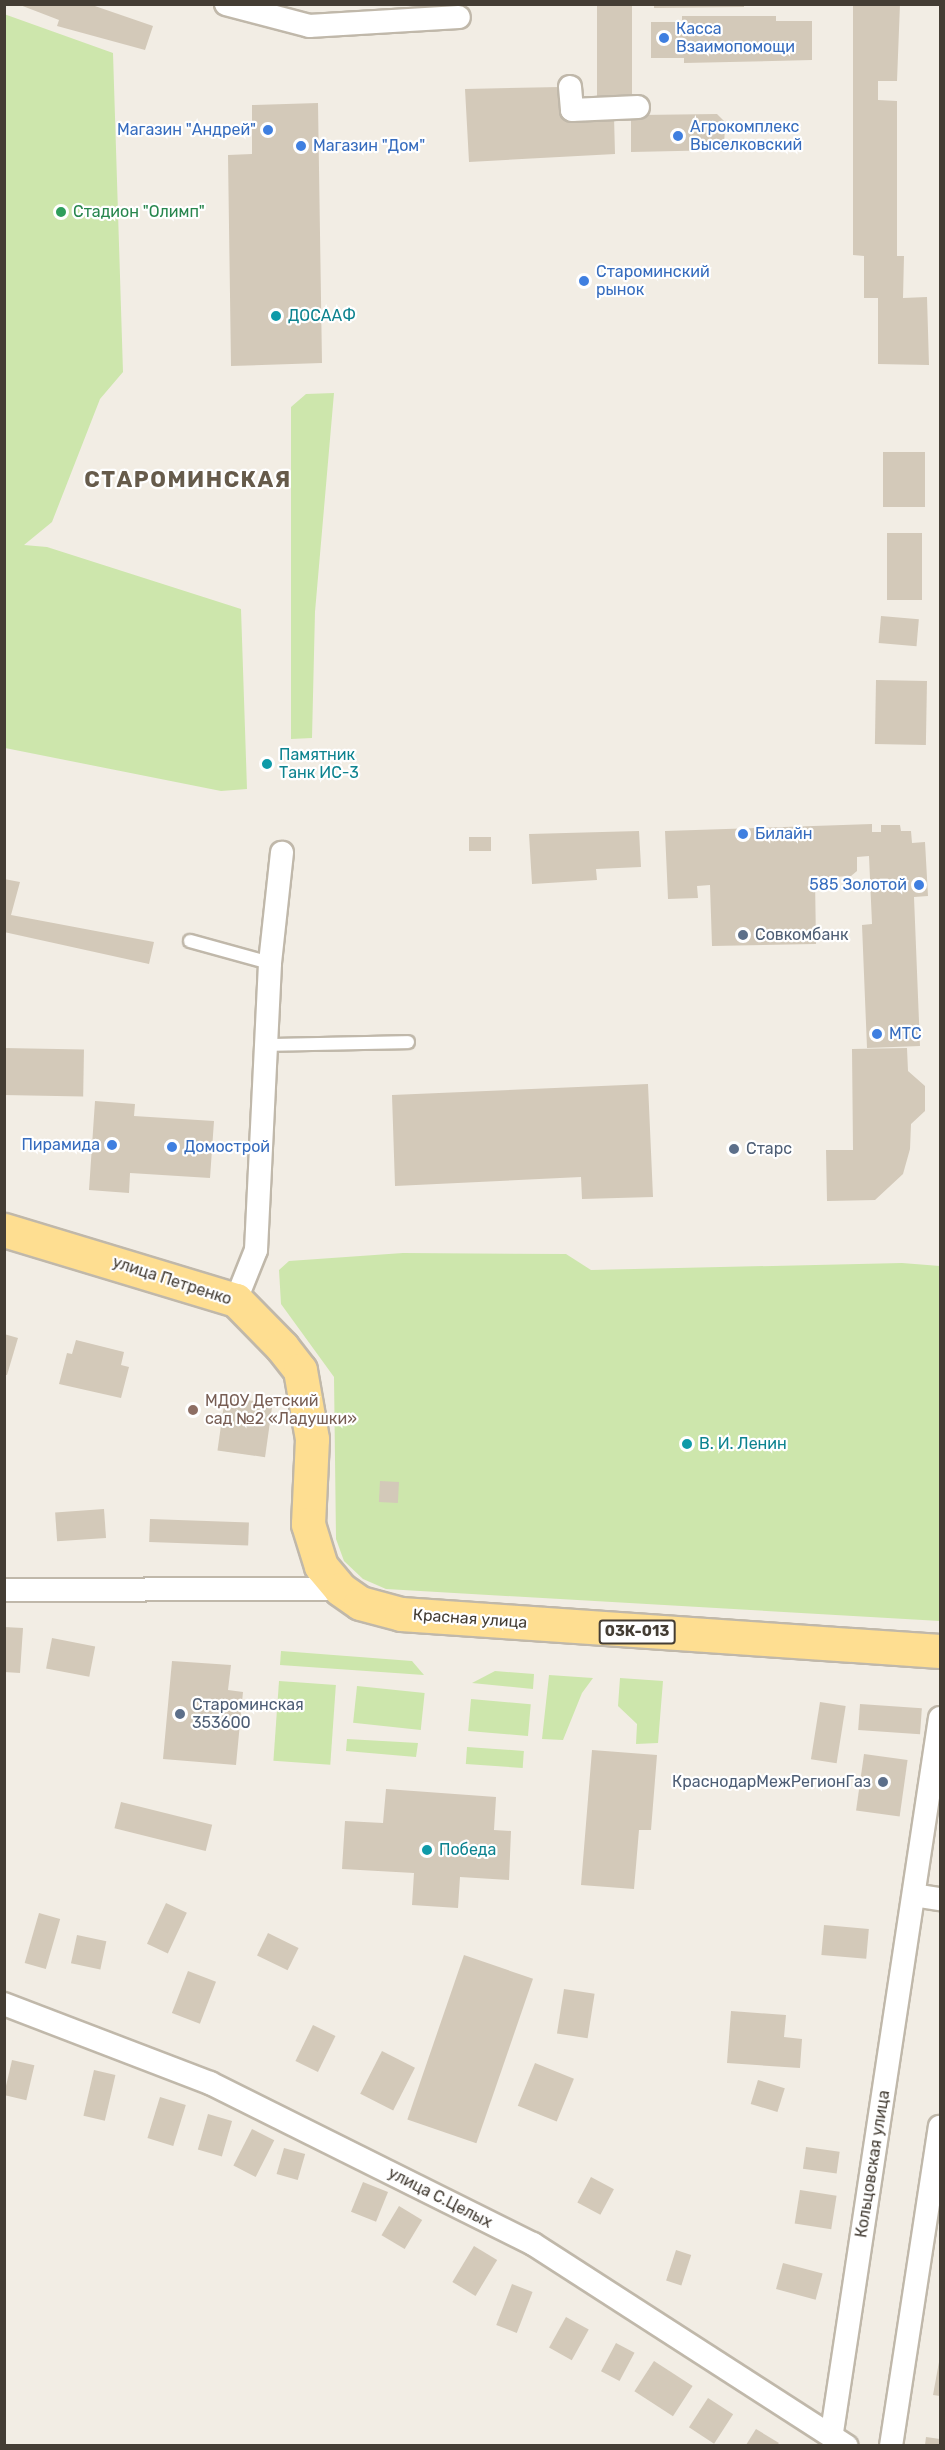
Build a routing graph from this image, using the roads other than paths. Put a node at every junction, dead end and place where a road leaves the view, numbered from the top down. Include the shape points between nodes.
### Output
1 (226, 4) edge
2 (430, 4) edge
3 (459, 17) dead end
4 (344, 23) junction
5 (570, 87) dead end
6 (638, 107) dead end
7 (282, 853) dead end
8 (190, 941) dead end
9 (270, 963) junction
10 (408, 1041) dead end
11 (267, 1044) junction
12 (4, 1230) edge
13 (236, 1299) junction
14 (340, 1589) junction
15 (4, 1590) edge
16 (940, 1651) edge
17 (940, 1718) edge
18 (914, 1895) junction
19 (940, 1899) edge
20 (4, 2004) edge
21 (940, 2127) edge
22 (840, 2439) edge
23 (891, 2445) edge

1 - 4 street via 309,26
2 - 4 street
3 - 4 street
5 - 6 street via 572,110
7 - 9 street
8 - 9 lane
9 - 11 street
10 - 11 lane
11 - 13 street via 256,1250
12 - 13 main road, улица Петренко
13 - 14 main road, улица Петренко / 03К-013 via 300,1370 312,1439 308,1524 321,1566
14 - 15 street
14 - 16 main road, Красная улица / 03К-013 via 360,1603 401,1614
17 - 18 street, Кольцовская улица
18 - 19 street
18 - 22 street, Кольцовская улица
20 - 22 street, улица С.Целых via 210,2083 533,2244
21 - 23 street

